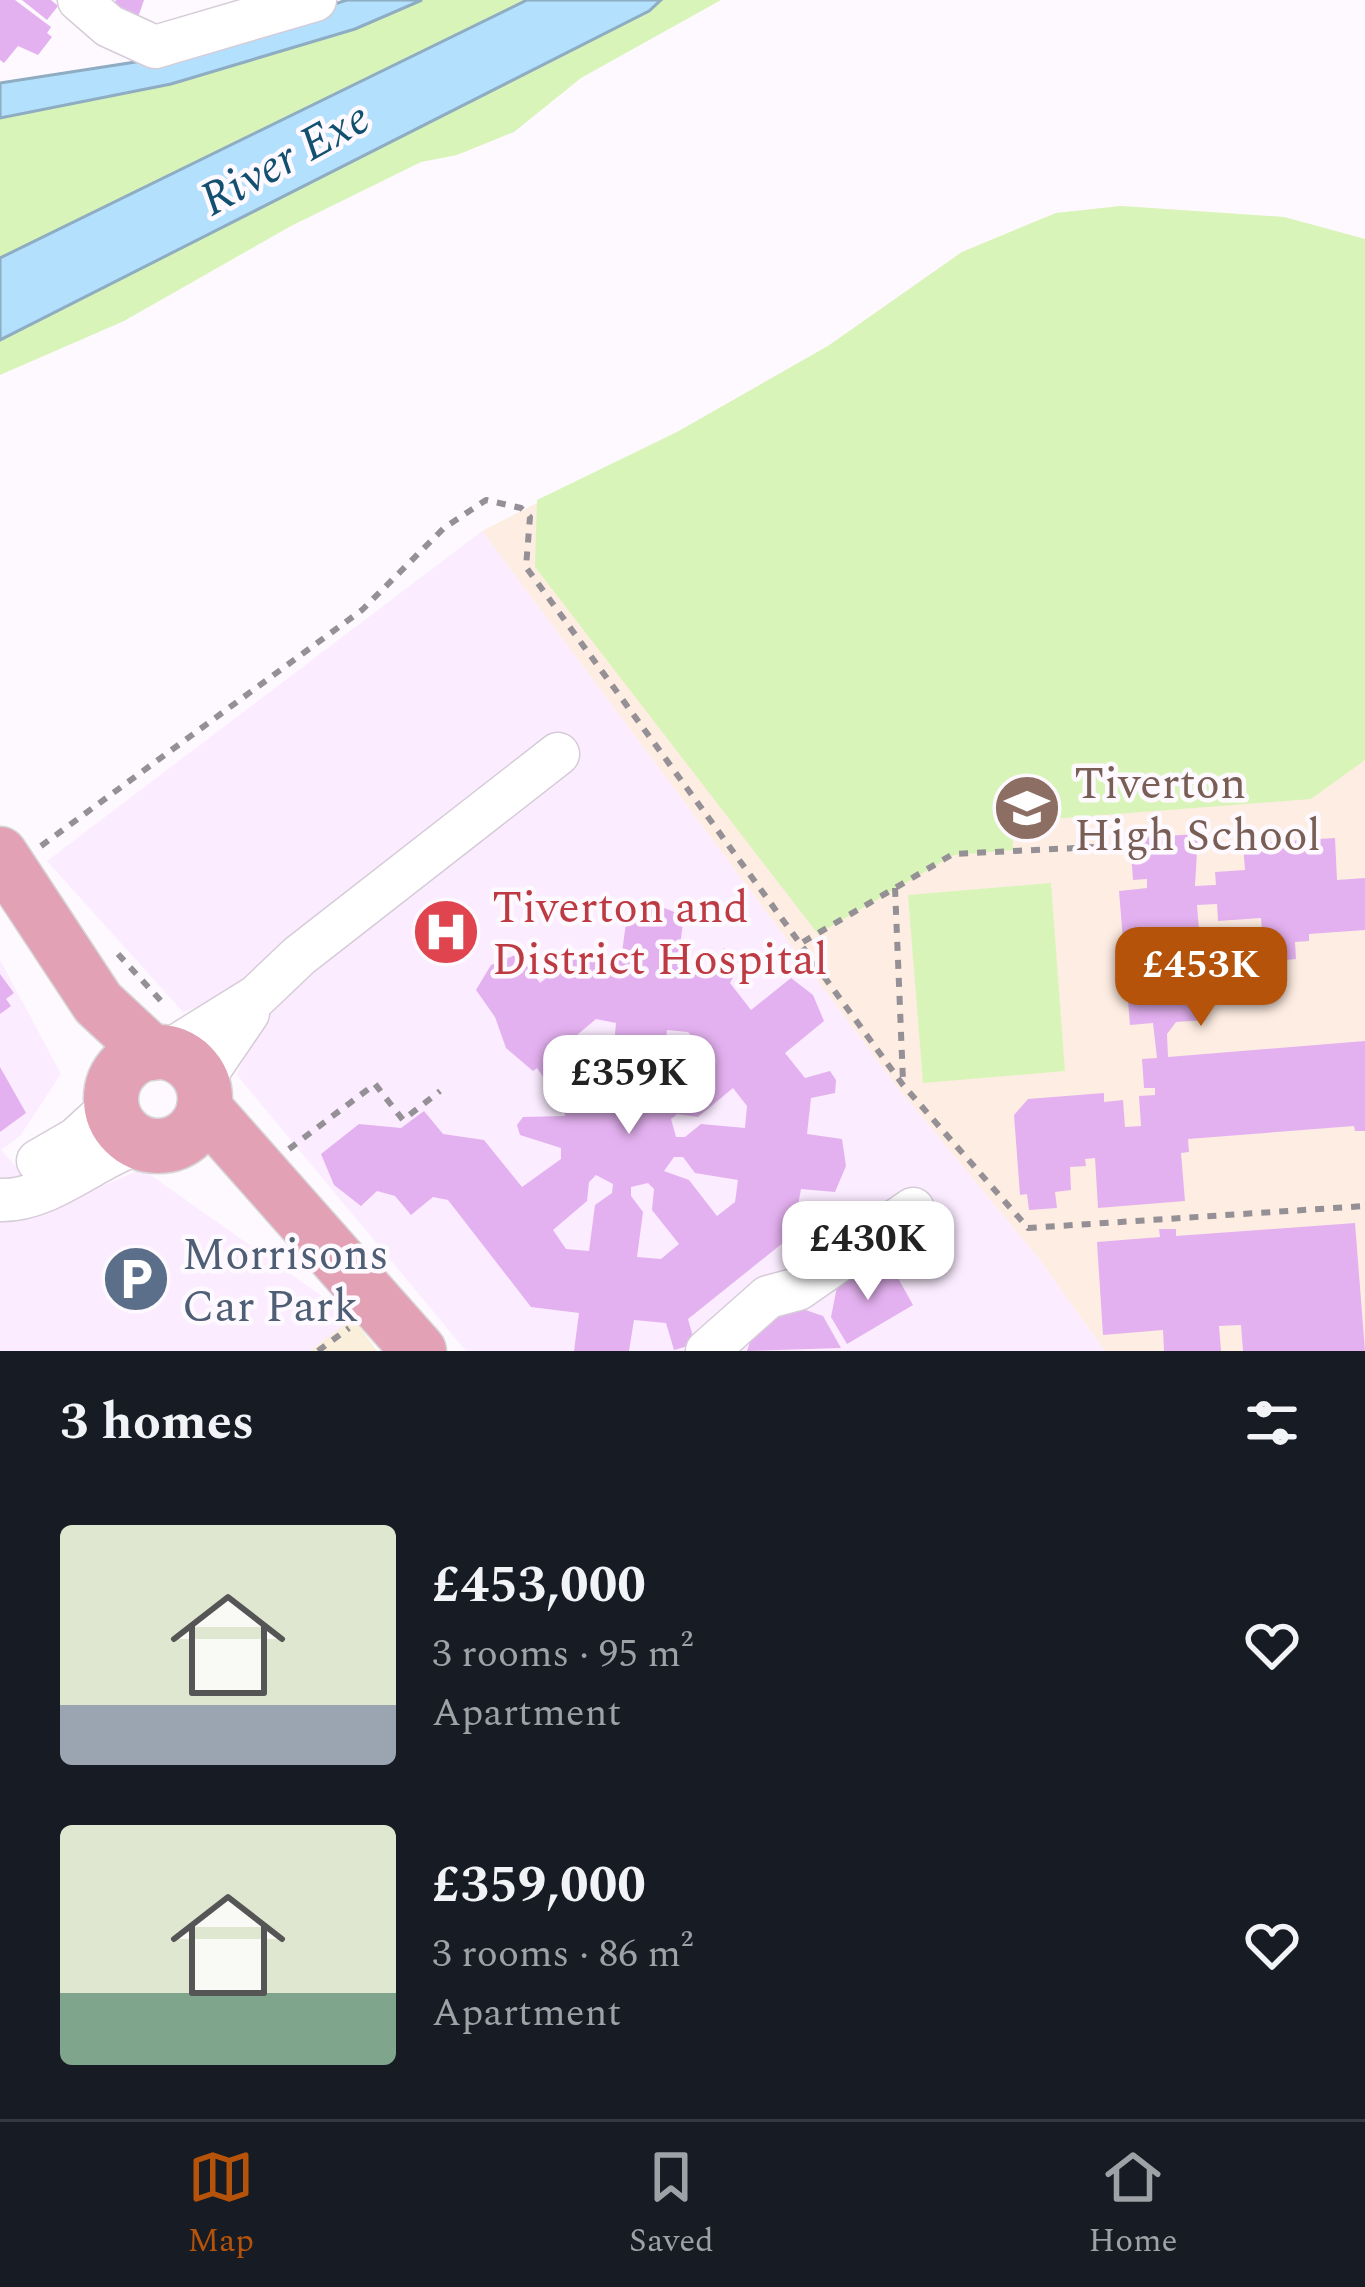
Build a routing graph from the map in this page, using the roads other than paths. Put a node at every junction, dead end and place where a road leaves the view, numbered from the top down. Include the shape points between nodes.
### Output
1 (79, 0) edge
2 (315, 0) edge
3 (558, 754) dead end
4 (0, 854) edge
5 (0, 916) edge
6 (156, 1098) junction
7 (0, 1181) edge
8 (0, 1200) edge
9 (913, 1209) dead end
10 (417, 1350) edge
11 (707, 1351) edge

1 - 2 street via 155,47
3 - 6 street via 299,956
4 - 6 main road
5 - 6 main road
6 - 7 street
6 - 8 street via 110,1153 32,1196
6 - 10 main road via 302,1223
9 - 11 street via 798,1288 768,1297

